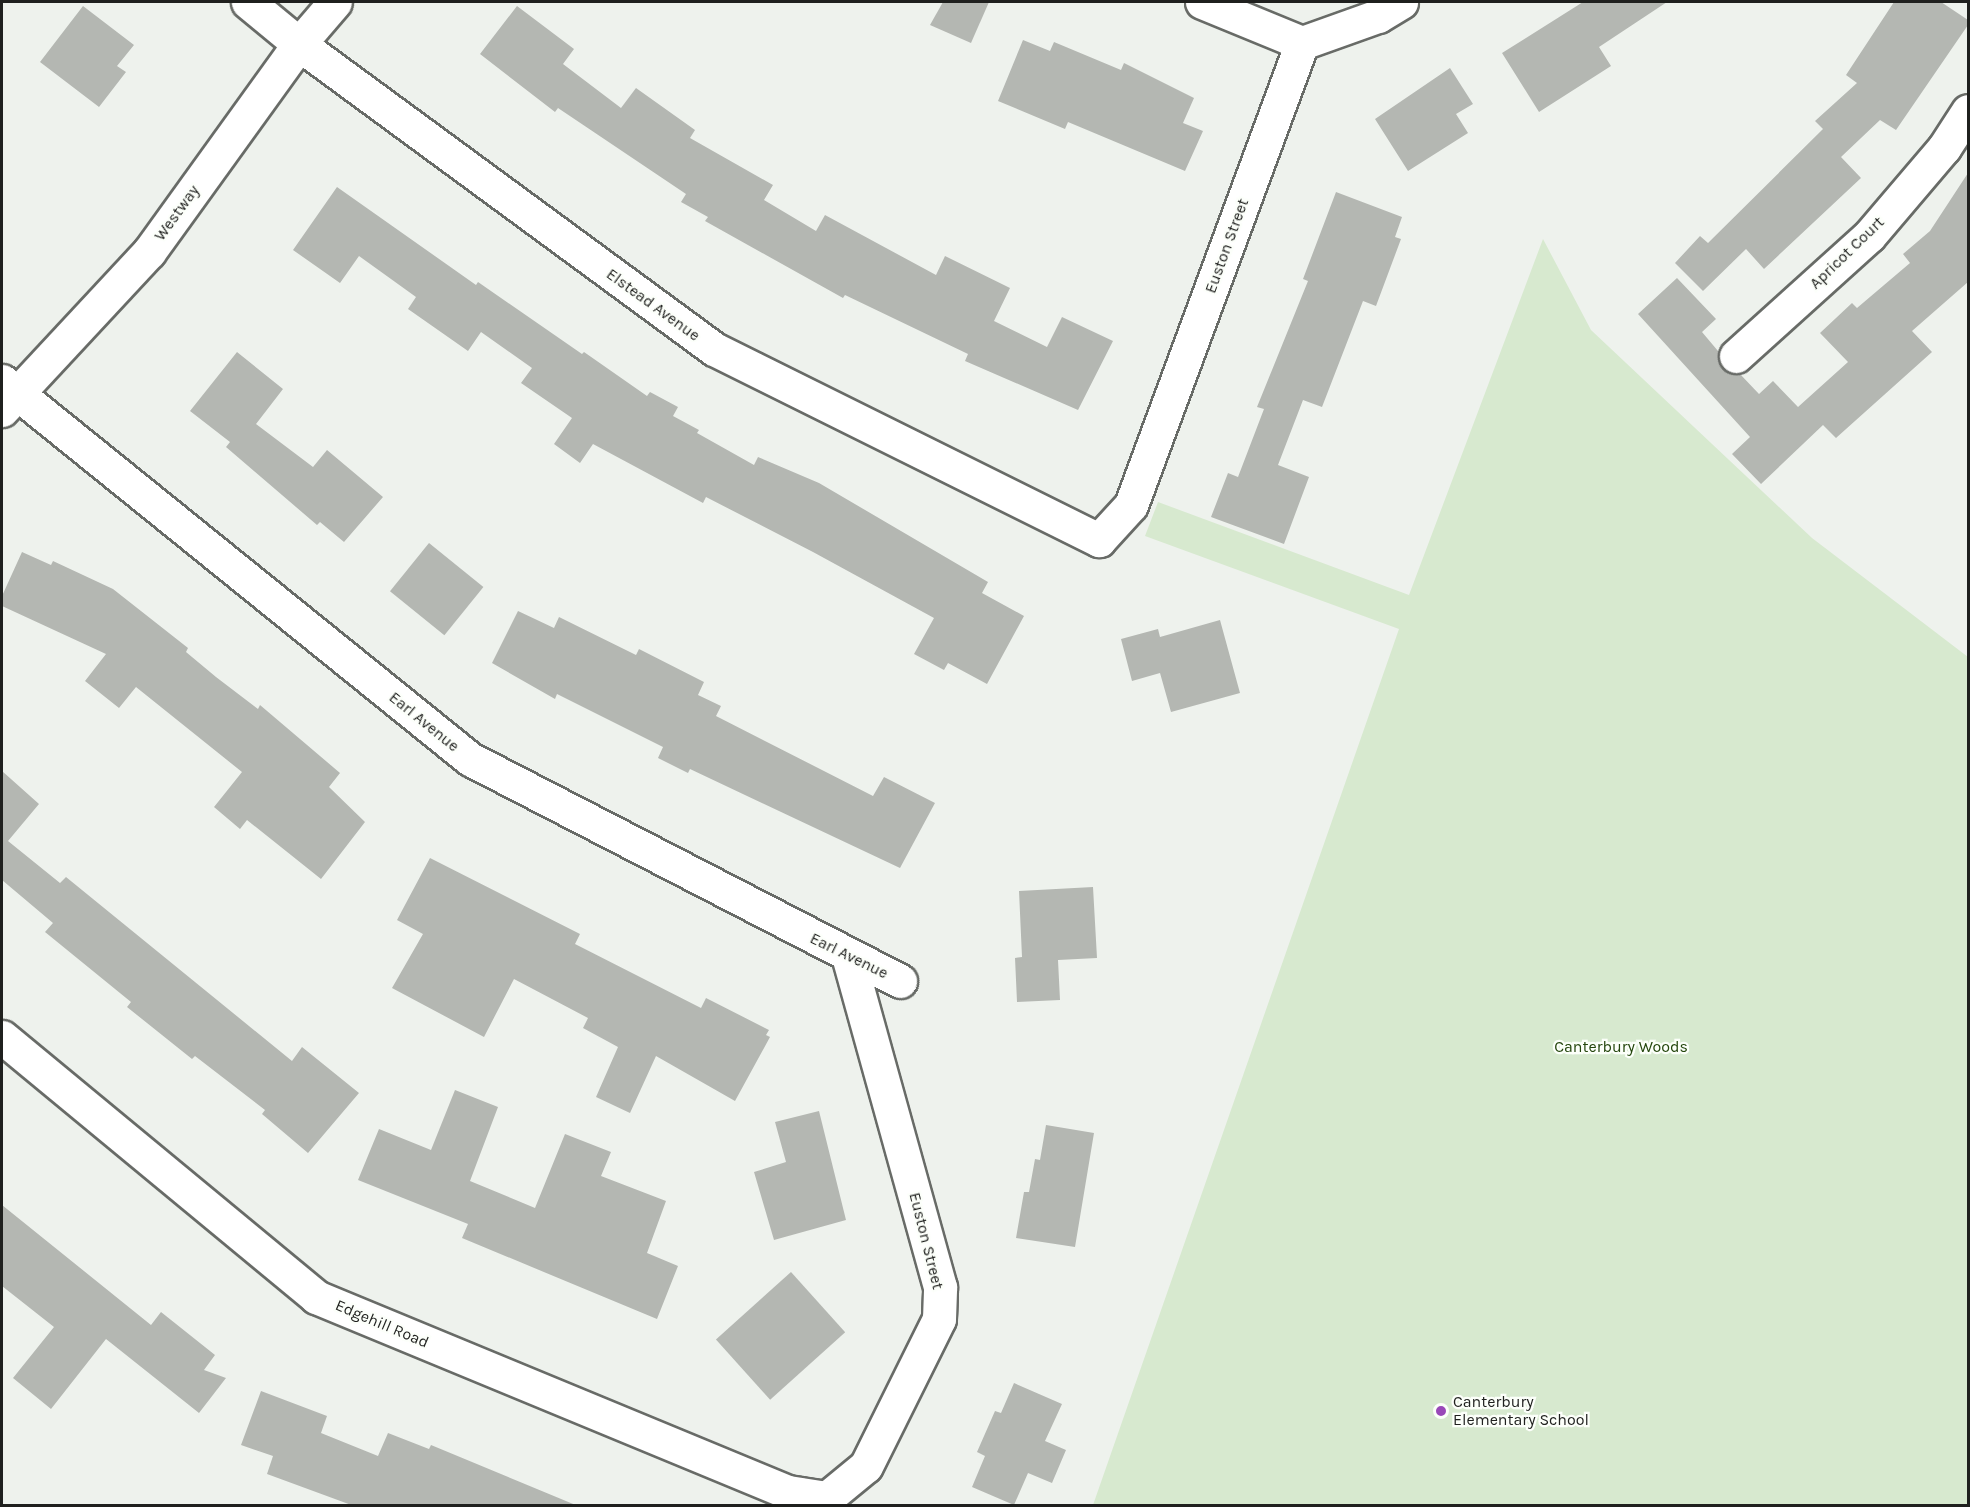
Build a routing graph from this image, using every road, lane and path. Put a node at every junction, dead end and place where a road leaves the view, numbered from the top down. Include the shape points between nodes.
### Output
1 (248, 2) edge
2 (335, 2) edge
3 (1202, 2) edge
4 (1401, 2) edge
5 (1302, 43) junction
6 (299, 45) junction
7 (1968, 111) edge
8 (1736, 356) dead end
9 (7, 396) edge
10 (1099, 540) joint
11 (849, 958) junction
12 (900, 981) dead end
13 (2, 1037) edge
14 (827, 1498) joint

1 - 6 street, Elstead Avenue
2 - 6 street, Westway
3 - 5 street
4 - 5 street via 1378,16
5 - 10 street, Euston Street via 1131,505
6 - 9 street, Westway via 149,252
6 - 10 street, Elstead Avenue via 714,350
7 - 8 street, Apricot Court via 1944,148 1869,236
9 - 11 street, Earl Avenue via 471,759
11 - 12 street, Earl Avenue
11 - 14 street, Euston Street via 940,1287 939,1319 866,1466
13 - 14 street, Edgehill Road via 316,1297 788,1492

